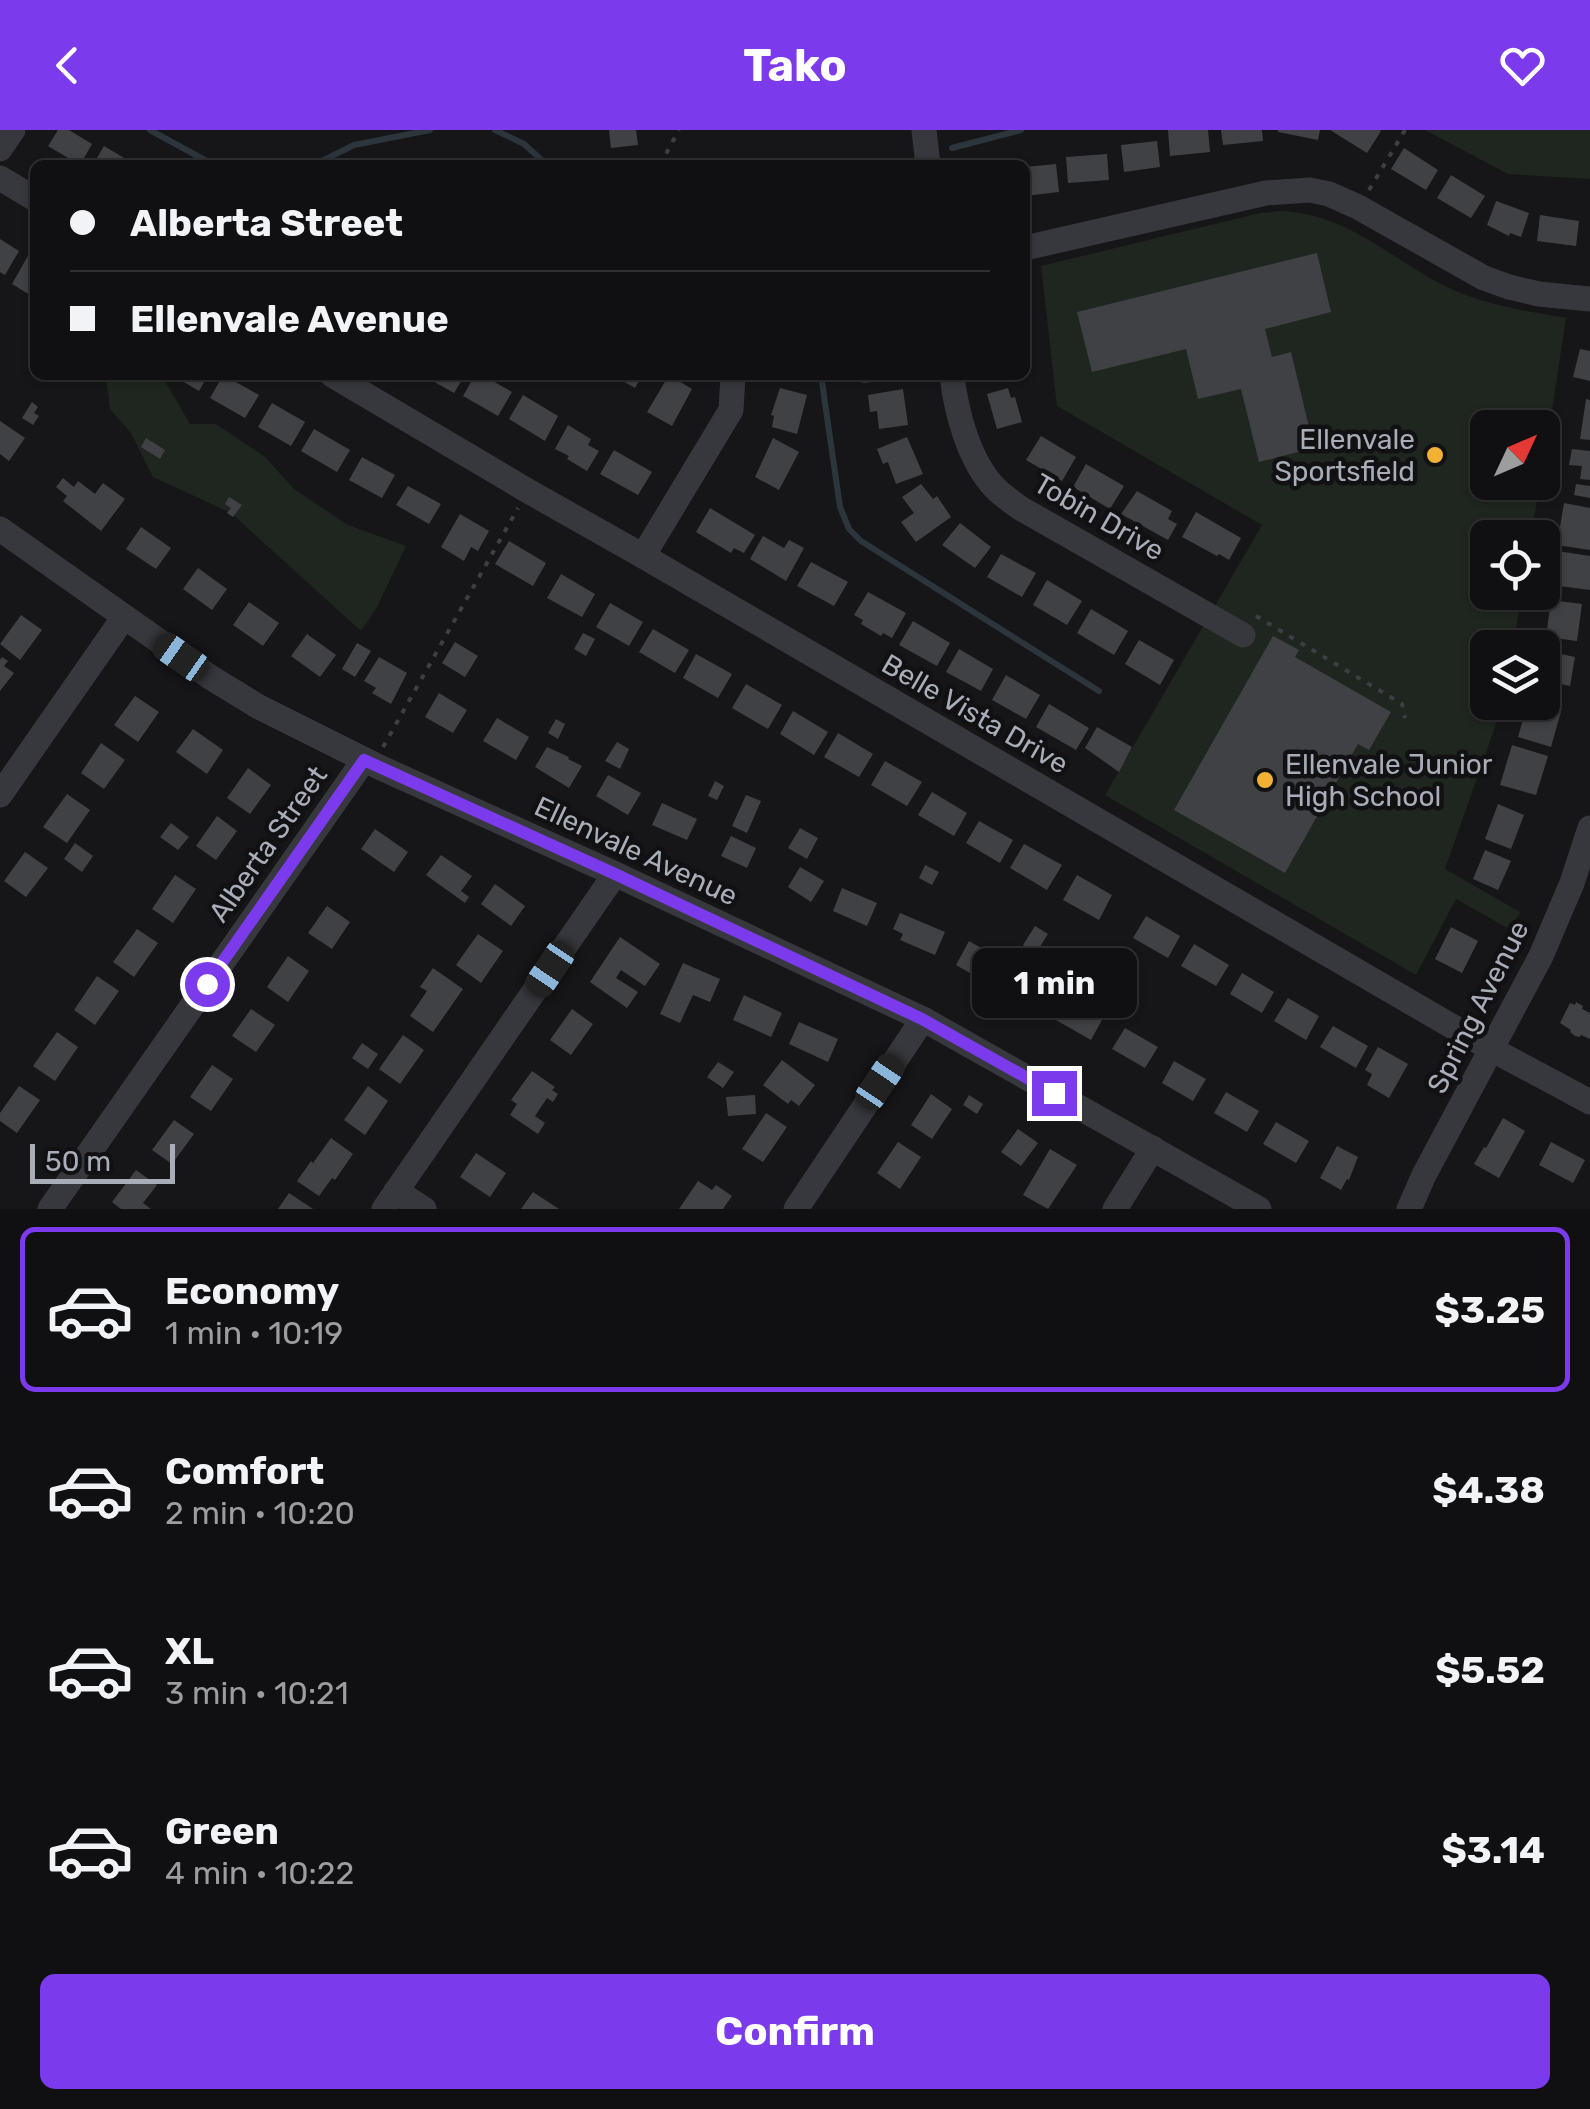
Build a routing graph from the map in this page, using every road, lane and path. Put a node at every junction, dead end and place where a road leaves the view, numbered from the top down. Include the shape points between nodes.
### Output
1 (13, 130) edge
2 (679, 130) edge
3 (924, 130) edge
4 (1405, 130) edge
5 (0, 149) edge
6 (663, 160) edge
7 (927, 160) edge
8 (0, 178) edge
9 (30, 196) edge
10 (1358, 207) junction
11 (1030, 247) edge
12 (1590, 300) edge
13 (340, 380) edge
14 (733, 380) edge
15 (953, 380) edge
16 (528, 491) junction
17 (0, 529) edge
18 (644, 556) junction
19 (124, 617) junction
20 (1249, 625) joint
21 (1405, 718) dead end
22 (370, 763) junction
23 (0, 794) edge
24 (1590, 828) edge
25 (615, 874) junction
26 (922, 1019) junction
27 (1491, 1049) junction
28 (1590, 1102) edge
29 (1153, 1148) junction
30 (390, 1200) edge
31 (50, 1209) edge
32 (424, 1209) edge
33 (796, 1209) edge
34 (1114, 1209) edge
35 (1259, 1209) edge
36 (1409, 1209) edge

1 - 5 street
2 - 6 path
3 - 7 street
4 - 10 path
8 - 9 street
10 - 11 street via 1329,194 1289,190
10 - 12 street via 1484,278
13 - 16 street, Belle Vista Drive
14 - 18 street via 731,410
15 - 20 street, Tobin Drive via 964,430 994,487 1177,597
16 - 18 street, Belle Vista Drive
16 - 22 path
17 - 19 street, Ellenvale Avenue
18 - 27 street, Belle Vista Drive
19 - 22 street, Ellenvale Avenue via 259,708
19 - 23 street
20 - 21 path via 1402,704
22 - 25 street, Ellenvale Avenue
22 - 31 street, Alberta Street
24 - 27 street, Spring Avenue via 1541,956
25 - 26 street, Ellenvale Avenue
25 - 30 street
26 - 29 street, Ellenvale Avenue
26 - 33 street
27 - 28 street, Belle Vista Drive
27 - 36 street, Spring Avenue
29 - 34 street
29 - 35 street, Ellenvale Avenue
30 - 32 street

